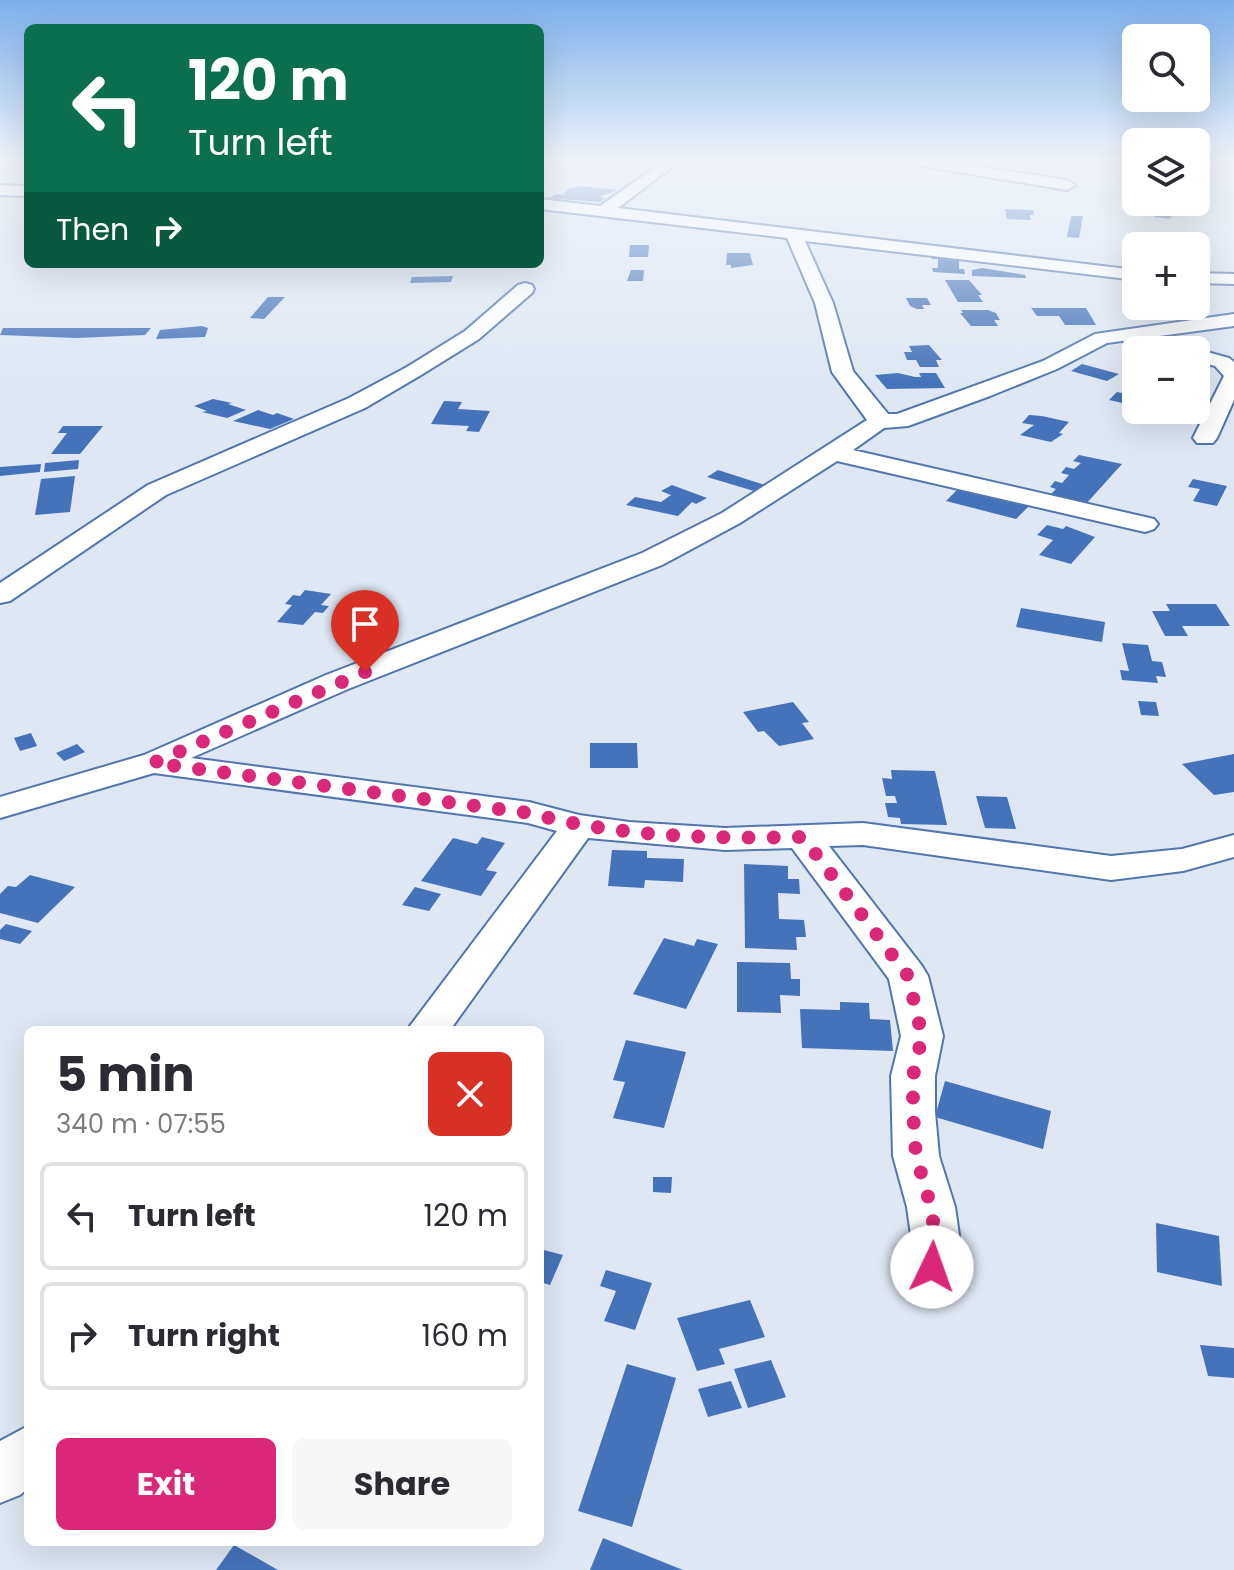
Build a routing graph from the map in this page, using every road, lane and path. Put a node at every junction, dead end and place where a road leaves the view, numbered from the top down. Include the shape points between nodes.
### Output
1 (794, 235) edge
2 (797, 235) edge
3 (1122, 273) edge
4 (1210, 278) edge
5 (1234, 279) edge
6 (525, 289) dead end
7 (1234, 320) edge
8 (1102, 338) junction
9 (1122, 341) edge
10 (1210, 359) edge
11 (1234, 375) edge
12 (878, 421) junction
13 (1205, 438) dead end
14 (834, 453) junction
15 (1145, 524) dead end
16 (0, 595) edge
17 (153, 763) junction
18 (0, 808) edge
19 (579, 826) junction
20 (803, 837) junction
21 (1234, 846) edge
22 (431, 1026) edge
23 (932, 1267) dead end
24 (24, 1455) edge
25 (0, 1476) edge

1 - 12 street via 824,303 843,372
2 - 3 street
4 - 5 street
6 - 16 street via 472,335 414,371 357,403 157,490
7 - 8 street
8 - 9 street
8 - 12 street via 1008,381 900,421
10 - 11 street via 1222,362
11 - 13 street
12 - 14 street
14 - 15 street
14 - 17 street via 731,518 652,559 337,682
17 - 18 street
17 - 19 street via 529,813
19 - 20 street via 725,839
19 - 22 street
20 - 21 street via 863,834 1111,868 1183,860
20 - 23 street via 908,976 922,1036 913,1076 913,1112 916,1156 935,1235
24 - 25 street

